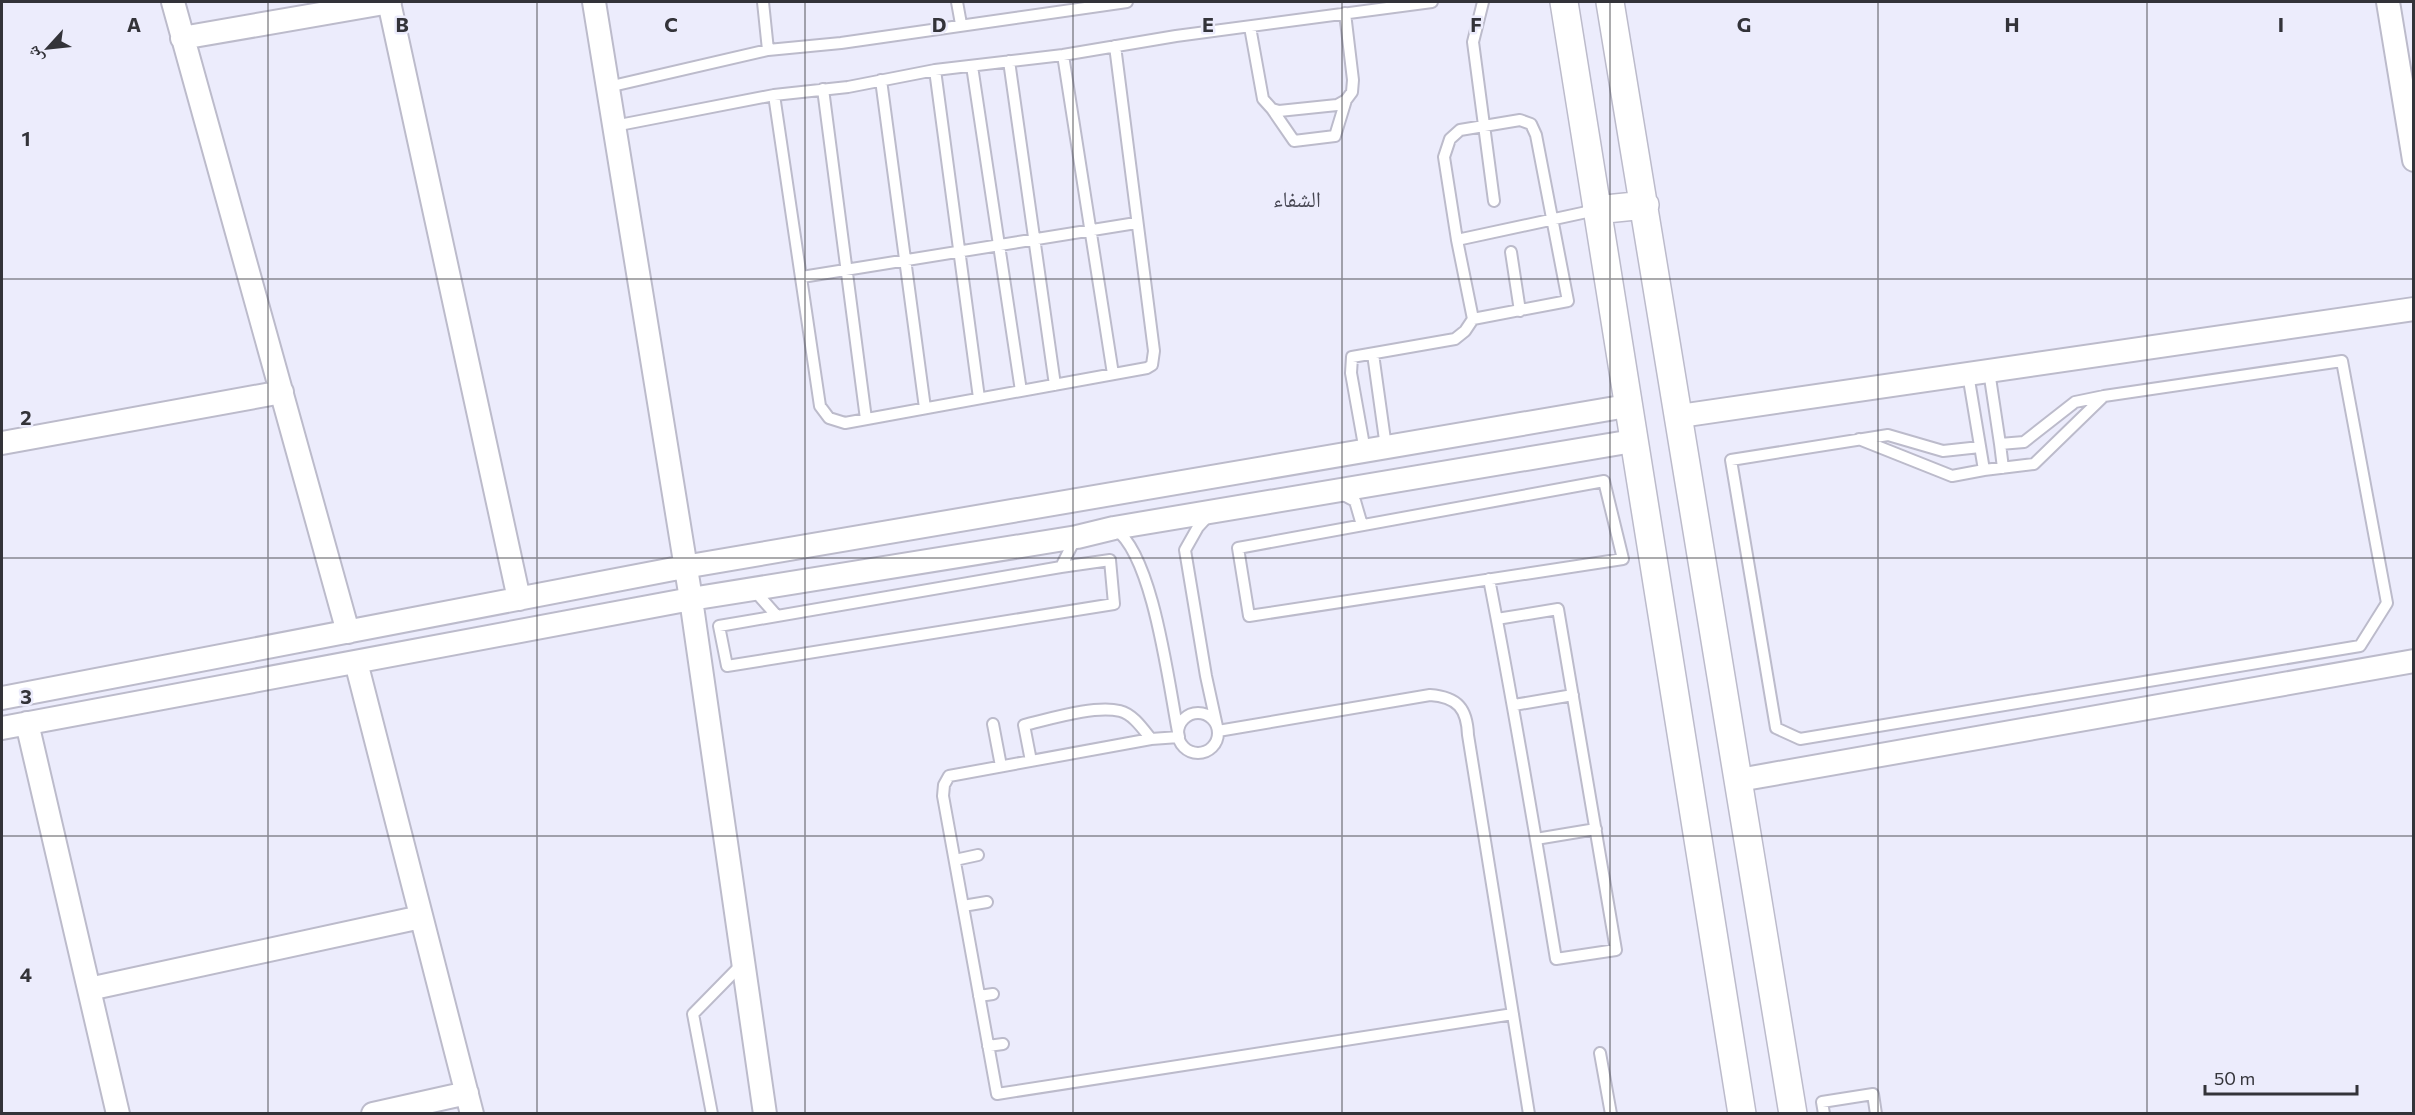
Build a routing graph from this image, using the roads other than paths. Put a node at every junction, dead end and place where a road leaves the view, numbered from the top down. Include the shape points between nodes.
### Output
1 (172, 2) edge
2 (389, 2) edge
3 (594, 2) edge
4 (763, 2) edge
5 (957, 2) edge
6 (1127, 2) edge
7 (1432, 2) edge
8 (1484, 2) edge
9 (1564, 2) edge
10 (1610, 2) edge
11 (2388, 2) edge
12 (1068, 6) edge
13 (1346, 13) junction
14 (961, 24) junction
15 (1250, 27) junction
16 (2403, 27) edge
17 (182, 38) junction
18 (1115, 46) junction
19 (768, 50) junction
20 (1063, 55) junction
21 (1009, 61) junction
22 (972, 66) junction
23 (935, 70) junction
24 (881, 80) junction
25 (608, 87) junction
26 (823, 89) junction
27 (774, 95) junction
28 (1346, 100) junction
29 (1272, 109) junction
30 (614, 126) junction
31 (1483, 126) junction
32 (2414, 160) edge
33 (1494, 201) dead end
34 (1645, 205) junction
35 (1596, 210) junction
36 (1551, 220) junction
37 (1136, 223) junction
38 (1091, 230) junction
39 (1034, 239) junction
40 (1457, 240) junction
41 (998, 245) junction
42 (959, 252) junction
43 (1511, 252) dead end
44 (906, 260) junction
45 (847, 269) junction
46 (801, 277) junction
47 (2414, 309) edge
48 (1520, 311) junction
49 (1473, 319) junction
50 (1373, 354) junction
51 (1979, 372) junction
52 (1113, 374) junction
53 (1055, 385) junction
54 (1021, 391) junction
55 (282, 392) junction
56 (2104, 396) junction
57 (979, 398) junction
58 (1627, 406) junction
59 (925, 408) junction
60 (1680, 416) junction
61 (866, 419) junction
62 (1859, 439) junction
63 (1633, 441) junction
64 (2, 442) edge
65 (2000, 444) junction
66 (1980, 447) junction
67 (1375, 449) junction
68 (2003, 468) junction
69 (1984, 470) junction
70 (1381, 483) junction
71 (1334, 491) junction
72 (1214, 511) junction
73 (1362, 525) junction
74 (1114, 528) junction
75 (1077, 537) junction
76 (684, 567) junction
77 (1061, 567) junction
78 (1489, 579) junction
79 (752, 588) junction
80 (519, 599) junction
81 (691, 599) junction
82 (777, 616) junction
83 (1497, 619) junction
84 (348, 632) junction
85 (356, 662) junction
86 (2414, 662) edge
87 (1573, 695) junction
88 (2, 698) edge
89 (1514, 705) junction
90 (27, 723) junction
91 (993, 724) dead end
92 (2, 728) edge
93 (1218, 731) junction
94 (1179, 736) junction
95 (1151, 739) junction
96 (1031, 761) junction
97 (1001, 766) junction
98 (1739, 780) junction
99 (1596, 829) junction
100 (1536, 839) junction
101 (978, 855) dead end
102 (955, 860) junction
103 (987, 902) dead end
104 (963, 906) junction
105 (421, 917) junction
106 (744, 963) junction
107 (89, 989) junction
108 (993, 994) dead end
109 (979, 996) junction
110 (1513, 1014) junction
111 (1003, 1044) dead end
112 (988, 1046) junction
113 (1600, 1053) dead end
114 (469, 1103) edge
115 (118, 1113) edge
116 (373, 1113) edge
117 (712, 1113) edge
118 (765, 1113) edge
119 (1529, 1113) edge
120 (1611, 1113) edge
121 (1742, 1113) edge
122 (1793, 1113) edge
123 (1824, 1113) edge
124 (1876, 1113) edge

1 - 17 street
2 - 17 street
2 - 80 street
3 - 25 street
4 - 19 lane
5 - 14 lane
6 - 12 lane
7 - 13 lane
8 - 31 lane via 1473,42
9 - 35 street
10 - 34 street
11 - 16 street
12 - 14 lane
13 - 15 lane
13 - 28 lane via 1353,80 1352,92
14 - 19 lane
15 - 18 lane
15 - 29 lane via 1263,99
16 - 32 street
17 - 55 street
18 - 20 lane
18 - 37 lane
19 - 25 lane
20 - 21 lane
20 - 38 lane
21 - 22 lane
21 - 39 lane
22 - 23 lane
22 - 41 lane
23 - 24 lane
23 - 42 lane
24 - 26 lane
24 - 44 lane
25 - 30 street
26 - 27 lane
26 - 45 lane
27 - 30 lane
27 - 46 lane
28 - 29 lane via 1337,105
28 - 29 lane via 1335,136 1294,141
30 - 76 street
31 - 33 lane
31 - 36 lane via 1520,120 1531,124
31 - 40 lane via 1460,130 1450,139 1444,157
34 - 35 street
34 - 60 street
35 - 36 lane
35 - 58 street
36 - 40 lane
36 - 48 lane via 1568,302
37 - 38 lane
37 - 52 lane via 1154,359 1147,368
38 - 39 lane
38 - 52 lane
39 - 41 lane
39 - 53 lane
40 - 49 lane
41 - 42 lane
41 - 54 lane
42 - 44 lane
42 - 57 lane
43 - 48 lane
44 - 45 lane
44 - 59 lane
45 - 46 lane
45 - 61 lane
46 - 61 lane via 820,406 829,418 845,423
47 - 51 street
48 - 49 lane
49 - 50 lane via 1455,339
50 - 67 lane
50 - 67 lane via 1352,357 1350,362
51 - 60 street
51 - 65 lane
51 - 66 lane
52 - 53 lane
53 - 54 lane
54 - 57 lane
55 - 64 street
55 - 84 street
56 - 62 lane via 2342,361 2387,603 2360,646 1800,739 1776,728 1731,460
56 - 65 lane via 2075,402 2024,442
56 - 68 lane via 2034,464
57 - 59 lane
58 - 63 street
58 - 67 street
59 - 61 lane
60 - 98 street
62 - 66 lane via 1888,435 1943,451
62 - 69 lane via 1952,476
63 - 70 street
63 - 121 street
65 - 68 lane
66 - 69 lane
67 - 70 street
67 - 76 street
68 - 69 lane
70 - 71 street
71 - 72 street
71 - 73 lane via 1355,501
72 - 74 street
72 - 93 lane via 1198,527 1185,550
73 - 78 lane via 1238,548 1249,616
73 - 78 lane via 1604,481 1623,559
74 - 75 street
74 - 94 lane via 1125,535 1136,553 1151,598
75 - 77 lane
75 - 79 street
76 - 80 street
76 - 81 street
77 - 82 lane
77 - 82 lane via 1110,560 1114,604 727,666 719,626
78 - 83 lane
79 - 81 street
79 - 82 lane
80 - 84 street
81 - 85 street
81 - 106 street
83 - 87 lane via 1558,609
83 - 89 lane
84 - 88 street
85 - 90 street
85 - 105 street
86 - 98 street
87 - 89 lane
87 - 99 lane
89 - 100 lane
90 - 92 street
90 - 107 street
91 - 97 lane
93 - 94 lane via 1212,748 1200,753 1186,750
93 - 94 lane via 1209,716 1197,714 1185,718
93 - 110 lane via 1430,695 1456,702 1467,717
94 - 95 lane
95 - 96 lane
95 - 96 lane via 1121,711 1095,711 1024,725
96 - 97 lane
97 - 102 lane via 949,776 944,785
98 - 122 street
99 - 100 lane
99 - 100 lane via 1616,950 1556,959
101 - 102 lane
102 - 104 lane
103 - 104 lane
104 - 109 lane
105 - 107 street
105 - 114 street
106 - 117 lane via 693,1014
106 - 118 street
107 - 115 street
108 - 109 lane
109 - 112 lane
110 - 112 lane via 997,1094
110 - 119 lane
111 - 112 lane
113 - 120 lane
114 - 116 street
123 - 124 lane via 1822,1102 1873,1094

